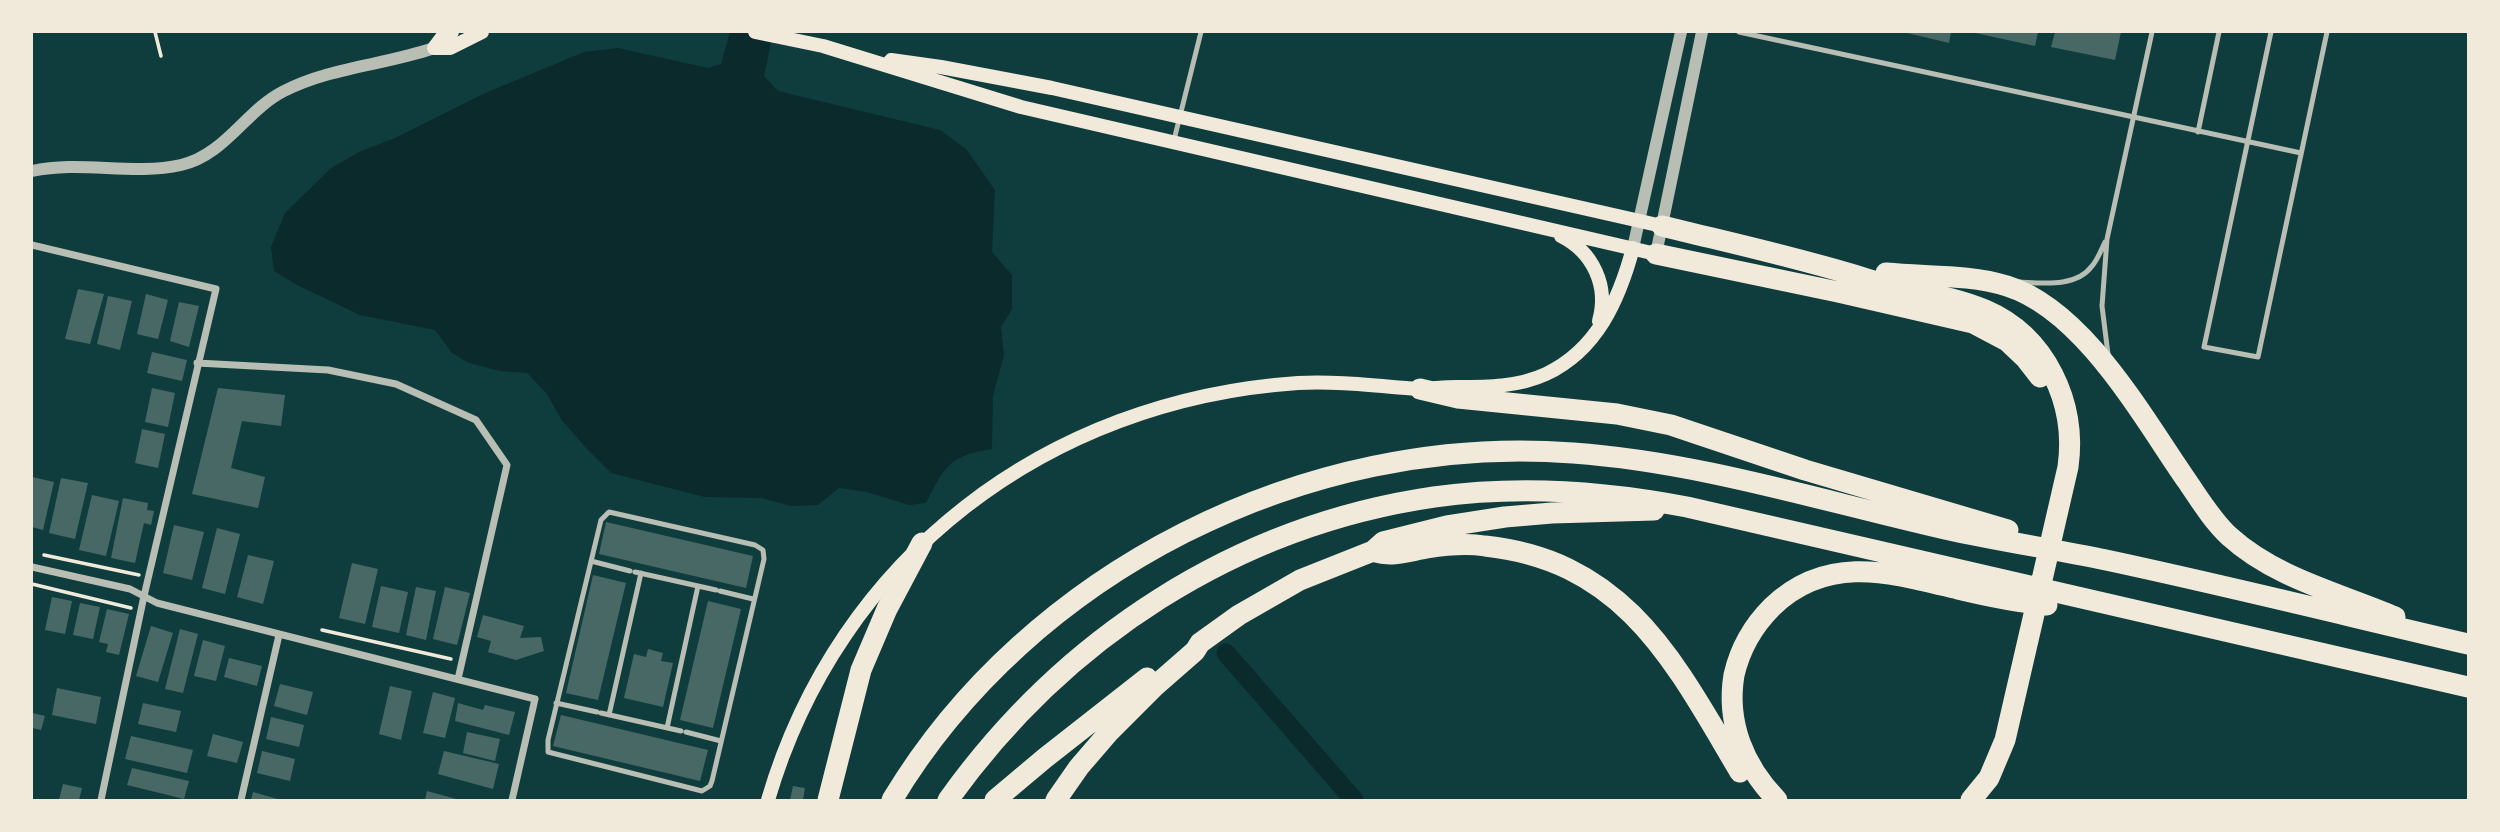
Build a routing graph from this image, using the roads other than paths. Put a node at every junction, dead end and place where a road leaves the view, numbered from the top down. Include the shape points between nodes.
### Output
1 (452, 32) edge
2 (482, 32) edge
3 (755, 32) edge
4 (1201, 32) edge
5 (1681, 32) edge
6 (1702, 32) edge
7 (1739, 32) edge
8 (2152, 32) edge
9 (2219, 32) edge
10 (2271, 32) edge
11 (2327, 32) edge
12 (434, 48) junction
13 (862, 57) junction
14 (1180, 117) junction
15 (2133, 118) junction
16 (2198, 132) junction
17 (1174, 142) junction
18 (2249, 142) junction
19 (2301, 153) junction
20 (32, 170) edge
21 (1639, 221) junction
22 (1662, 226) junction
23 (1547, 228) junction
24 (2107, 239) junction
25 (32, 246) edge
26 (1633, 248) junction
27 (1656, 254) junction
28 (1839, 269) junction
29 (1968, 278) junction
30 (1596, 333) junction
31 (197, 363) junction
32 (2113, 374) junction
33 (1420, 389) junction
34 (2056, 491) junction
35 (1687, 507) junction
36 (922, 544) junction
37 (1373, 551) junction
38 (590, 561) junction
39 (2107, 561) junction
40 (32, 568) edge
41 (635, 572) junction
42 (698, 586) junction
43 (144, 596) junction
44 (753, 599) junction
45 (2192, 624) junction
46 (279, 635) junction
47 (2442, 638) junction
48 (1200, 643) junction
49 (2469, 644) edge
50 (2018, 651) junction
51 (457, 679) junction
52 (2469, 687) edge
53 (556, 703) junction
54 (602, 713) junction
55 (667, 728) junction
56 (721, 741) junction
57 (702, 791) junction
58 (101, 800) edge
59 (240, 800) edge
60 (512, 800) edge
61 (700, 800) edge
62 (768, 800) edge
63 (828, 800) edge
64 (892, 800) edge
65 (948, 800) edge
66 (995, 800) edge
67 (1056, 800) edge
68 (1761, 800) edge
69 (1777, 800) edge
70 (1953, 800) edge
71 (1971, 800) edge

1 - 12 main road
2 - 12 main road via 450,48
3 - 13 main road
4 - 14 lane
5 - 21 street
6 - 22 street
7 - 15 lane
8 - 15 lane
9 - 16 lane
10 - 18 lane
11 - 19 lane
12 - 20 street via 291,87 193,162 166,168
13 - 14 main road via 1021,81
13 - 17 main road via 1021,107
14 - 17 lane
14 - 21 main road
15 - 16 lane
15 - 24 lane
16 - 18 lane
17 - 23 main road
18 - 19 lane
18 - 19 lane via 2204,347 2258,357
21 - 22 main road
21 - 26 street
22 - 27 street
22 - 28 highway
23 - 26 main road
23 - 30 main road via 1579,248 1595,268 1603,301
24 - 29 lane via 2087,272 2066,281
24 - 32 lane via 2102,324
25 - 31 street via 216,289
26 - 27 main road
26 - 30 main road via 1616,301
27 - 34 highway via 1960,319 1996,334 2026,359 2051,400 2057,428
28 - 29 highway
28 - 34 highway via 1985,310 2027,338 2055,377 2066,407 2070,453
29 - 32 highway via 2008,286 2040,301 2085,341
30 - 33 main road via 1576,355 1532,380 1491,387
31 - 43 street
31 - 51 street via 328,370 382,381 476,421 507,464
32 - 47 highway via 2214,519 2240,545 2297,578
33 - 36 main road via 1299,383 1222,393 1147,412 1032,461 979,496
33 - 39 highway via 1458,398 1671,425
34 - 50 highway
35 - 37 highway via 1478,521 1383,542
35 - 45 highway
35 - 65 highway via 1565,492 1466,494 1369,510 1272,542 1179,586 1098,640 1027,704
36 - 62 main road via 878,590 845,634 807,698
36 - 63 highway via 870,645
37 - 48 highway via 1300,580
37 - 68 highway via 1387,555 1486,545 1528,554 1584,578 1615,599 1671,657 1744,780
38 - 41 lane
38 - 44 lane via 605,514 755,545 763,550 764,559
38 - 53 lane
39 - 47 highway
39 - 64 highway via 1629,458 1502,451 1374,467 1282,492 1196,526 1076,599 1009,655 968,698
40 - 43 street
41 - 42 lane
41 - 54 lane
42 - 44 lane
42 - 55 lane
43 - 46 street
43 - 58 street
44 - 56 lane
45 - 52 highway
45 - 69 highway via 2005,600 1889,573 1853,571 1806,583 1758,622 1742,649 1734,679 1732,706 1740,745
46 - 51 street
46 - 59 street
47 - 49 highway
48 - 66 highway via 1189,644
48 - 67 highway via 1110,731
50 - 70 highway via 1988,752 1976,776
50 - 71 highway via 2000,755
51 - 60 street via 535,699
53 - 54 lane
53 - 57 lane via 548,752
54 - 55 lane
55 - 56 lane
56 - 57 lane via 712,781
57 - 61 lane

